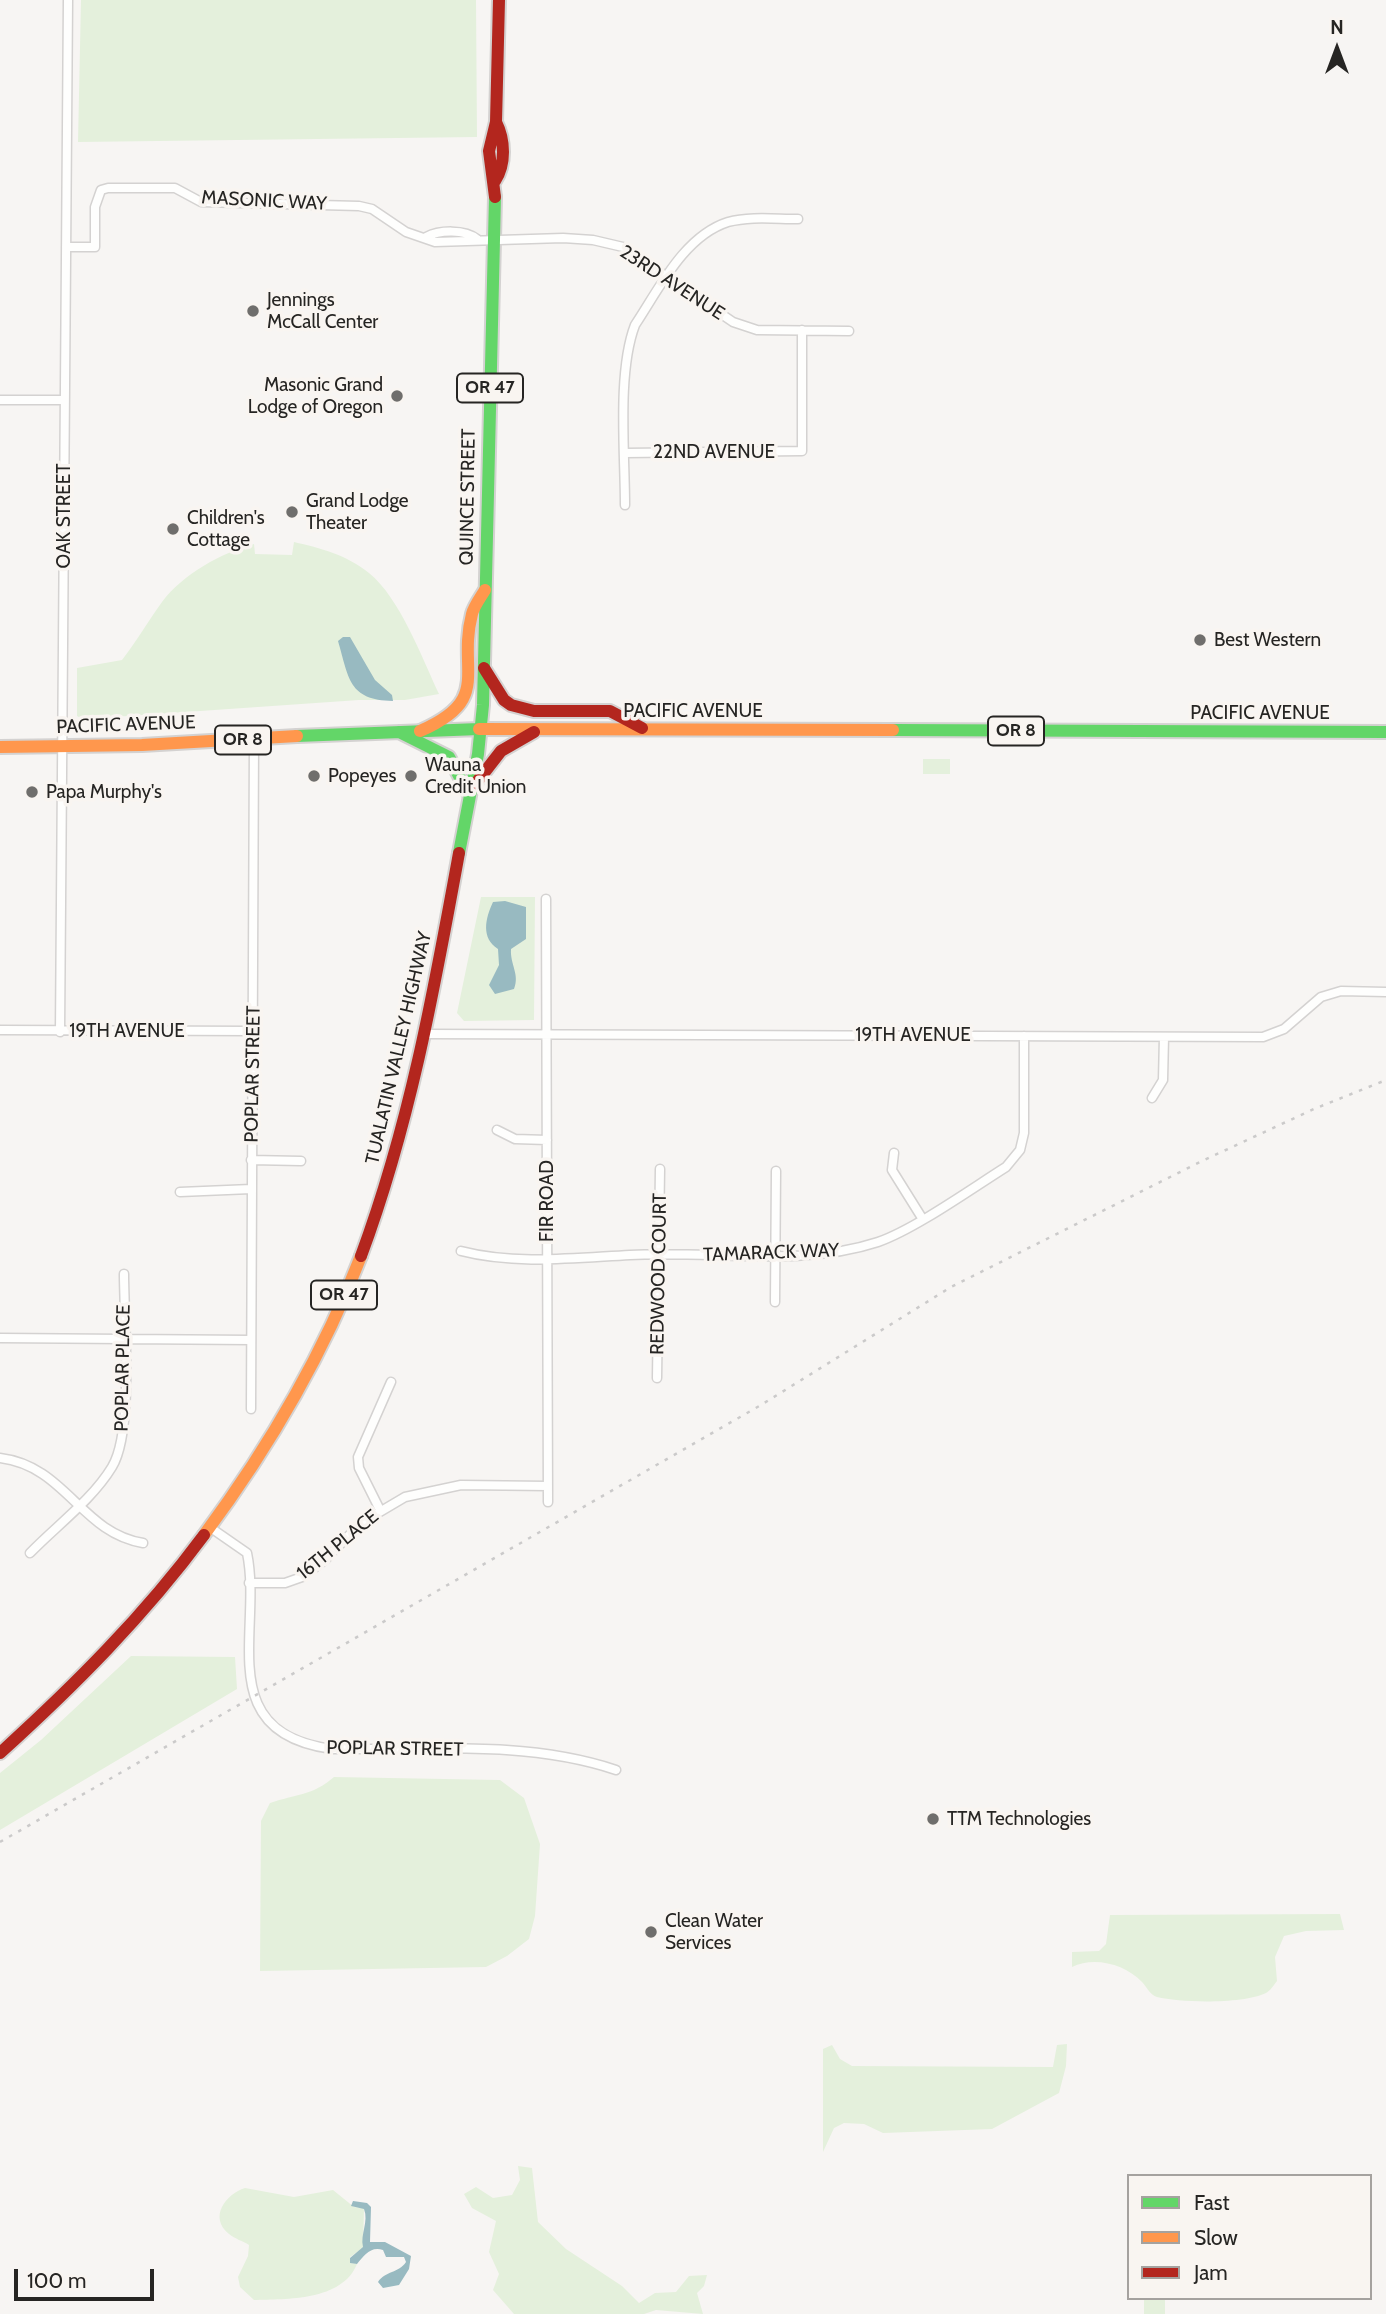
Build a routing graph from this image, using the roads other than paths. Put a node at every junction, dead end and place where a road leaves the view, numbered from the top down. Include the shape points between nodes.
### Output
1 (68, 0) edge
2 (499, 0) edge
3 (798, 219) dead end
4 (494, 239) junction
5 (66, 247) junction
6 (668, 276) junction
7 (802, 330) junction
8 (849, 331) dead end
9 (0, 400) edge
10 (64, 400) junction
11 (625, 453) junction
12 (625, 505) dead end
13 (485, 589) junction
14 (484, 667) junction
15 (479, 729) junction
16 (420, 730) junction
17 (538, 730) junction
18 (646, 730) junction
19 (399, 732) junction
20 (1386, 732) edge
21 (254, 739) junction
22 (0, 747) edge
23 (63, 747) junction
24 (468, 794) junction
25 (547, 899) dead end
26 (1386, 992) edge
27 (0, 1030) edge
28 (254, 1031) junction
29 (61, 1032) junction
30 (425, 1034) junction
31 (546, 1034) junction
32 (1024, 1036) junction
33 (1164, 1037) junction
34 (1152, 1097) dead end
35 (497, 1130) dead end
36 (547, 1140) junction
37 (894, 1153) dead end
38 (251, 1160) junction
39 (301, 1161) dead end
40 (660, 1169) dead end
41 (776, 1171) dead end
42 (251, 1189) junction
43 (180, 1192) dead end
44 (922, 1218) junction
45 (461, 1251) dead end
46 (659, 1255) junction
47 (775, 1256) junction
48 (547, 1259) junction
49 (124, 1275) dead end
50 (775, 1302) dead end
51 (0, 1338) edge
52 (124, 1339) junction
53 (251, 1340) junction
54 (657, 1378) dead end
55 (391, 1382) dead end
56 (251, 1409) dead end
57 (0, 1458) edge
58 (548, 1486) junction
59 (548, 1502) dead end
60 (79, 1504) junction
61 (380, 1510) junction
62 (211, 1528) junction
63 (143, 1543) dead end
64 (30, 1553) dead end
65 (249, 1583) junction
66 (0, 1753) edge
67 (616, 1770) dead end

1 - 5 street, OAK STREET
2 - 4 main road, QUINCE STREET / OR 47 via 496,122 502,130
3 - 6 street via 751,219 708,230
4 - 5 street, MASONIC WAY via 435,242 359,206 201,202 176,188 108,188 101,190 97,199 95,247
4 - 6 street, 23RD AVENUE via 593,240 623,247
4 - 13 main road, QUINCE STREET / OR 47
5 - 10 street, OAK STREET
6 - 7 street, 23RD AVENUE via 733,322 757,330
6 - 11 street via 629,340
7 - 8 street, 23RD AVENUE
7 - 11 street, 22ND AVENUE via 803,452
9 - 10 street
10 - 23 street, OAK STREET
11 - 12 street
13 - 14 main road, QUINCE STREET / OR 47
13 - 16 main road via 472,613 470,686 463,703 439,723
14 - 15 main road, QUINCE STREET / OR 47
14 - 18 main road via 511,705 534,711 610,711
15 - 16 main road, PACIFIC AVENUE / OR 8
15 - 17 main road, PACIFIC AVENUE / OR 8
15 - 24 main road, TUALATIN VALLEY HIGHWAY / OR 47
16 - 19 main road, PACIFIC AVENUE / OR 8
17 - 18 main road, PACIFIC AVENUE / OR 8
17 - 24 main road via 501,751
18 - 20 main road, PACIFIC AVENUE / OR 8
19 - 21 main road, PACIFIC AVENUE / OR 8
19 - 24 main road via 449,757
21 - 23 main road, PACIFIC AVENUE / OR 8
21 - 28 street, POPLAR STREET
22 - 23 main road, PACIFIC AVENUE / OR 8
23 - 29 street, OAK STREET
24 - 30 main road, TUALATIN VALLEY HIGHWAY / OR 47
25 - 31 street, FIR ROAD
26 - 33 street, 19TH AVENUE via 1321,997 1284,1029 1263,1037
27 - 29 street, 19TH AVENUE
28 - 29 street, 19TH AVENUE
28 - 38 street, POPLAR STREET
30 - 31 street, 19TH AVENUE
30 - 62 main road, TUALATIN VALLEY HIGHWAY / OR 47 via 389,1177 345,1294 281,1421
31 - 32 street, 19TH AVENUE
31 - 36 street, FIR ROAD
32 - 33 street, 19TH AVENUE
32 - 44 street, TAMARACK WAY via 1020,1150 1006,1167
33 - 34 street via 1163,1080
35 - 36 street via 515,1139
36 - 48 street, FIR ROAD
37 - 44 street via 892,1170
38 - 39 street
38 - 42 street, POPLAR STREET
40 - 46 street, REDWOOD COURT
41 - 47 street
42 - 43 street
42 - 53 street, POPLAR STREET
44 - 47 street, TAMARACK WAY via 881,1241 846,1251
45 - 48 street, TAMARACK WAY
46 - 47 street, TAMARACK WAY
46 - 48 street, TAMARACK WAY
46 - 54 street, REDWOOD COURT
47 - 50 street
48 - 58 street, FIR ROAD
49 - 52 street, POPLAR PLACE
51 - 52 street
52 - 53 street
52 - 60 street, POPLAR PLACE via 120,1449 101,1482
53 - 56 street, POPLAR STREET
55 - 61 street via 358,1457
57 - 60 street via 34,1467
58 - 59 street, FIR ROAD
58 - 61 street, 16TH PLACE via 432,1489
60 - 63 street via 109,1532
60 - 64 street, POPLAR PLACE
61 - 65 street, 16TH PLACE via 302,1577 285,1583
62 - 65 street, POPLAR STREET via 247,1553
62 - 66 main road, TUALATIN VALLEY HIGHWAY / OR 47 via 117,1643
65 - 67 street, POPLAR STREET via 251,1685 268,1718 291,1737 332,1749 538,1753 582,1759

